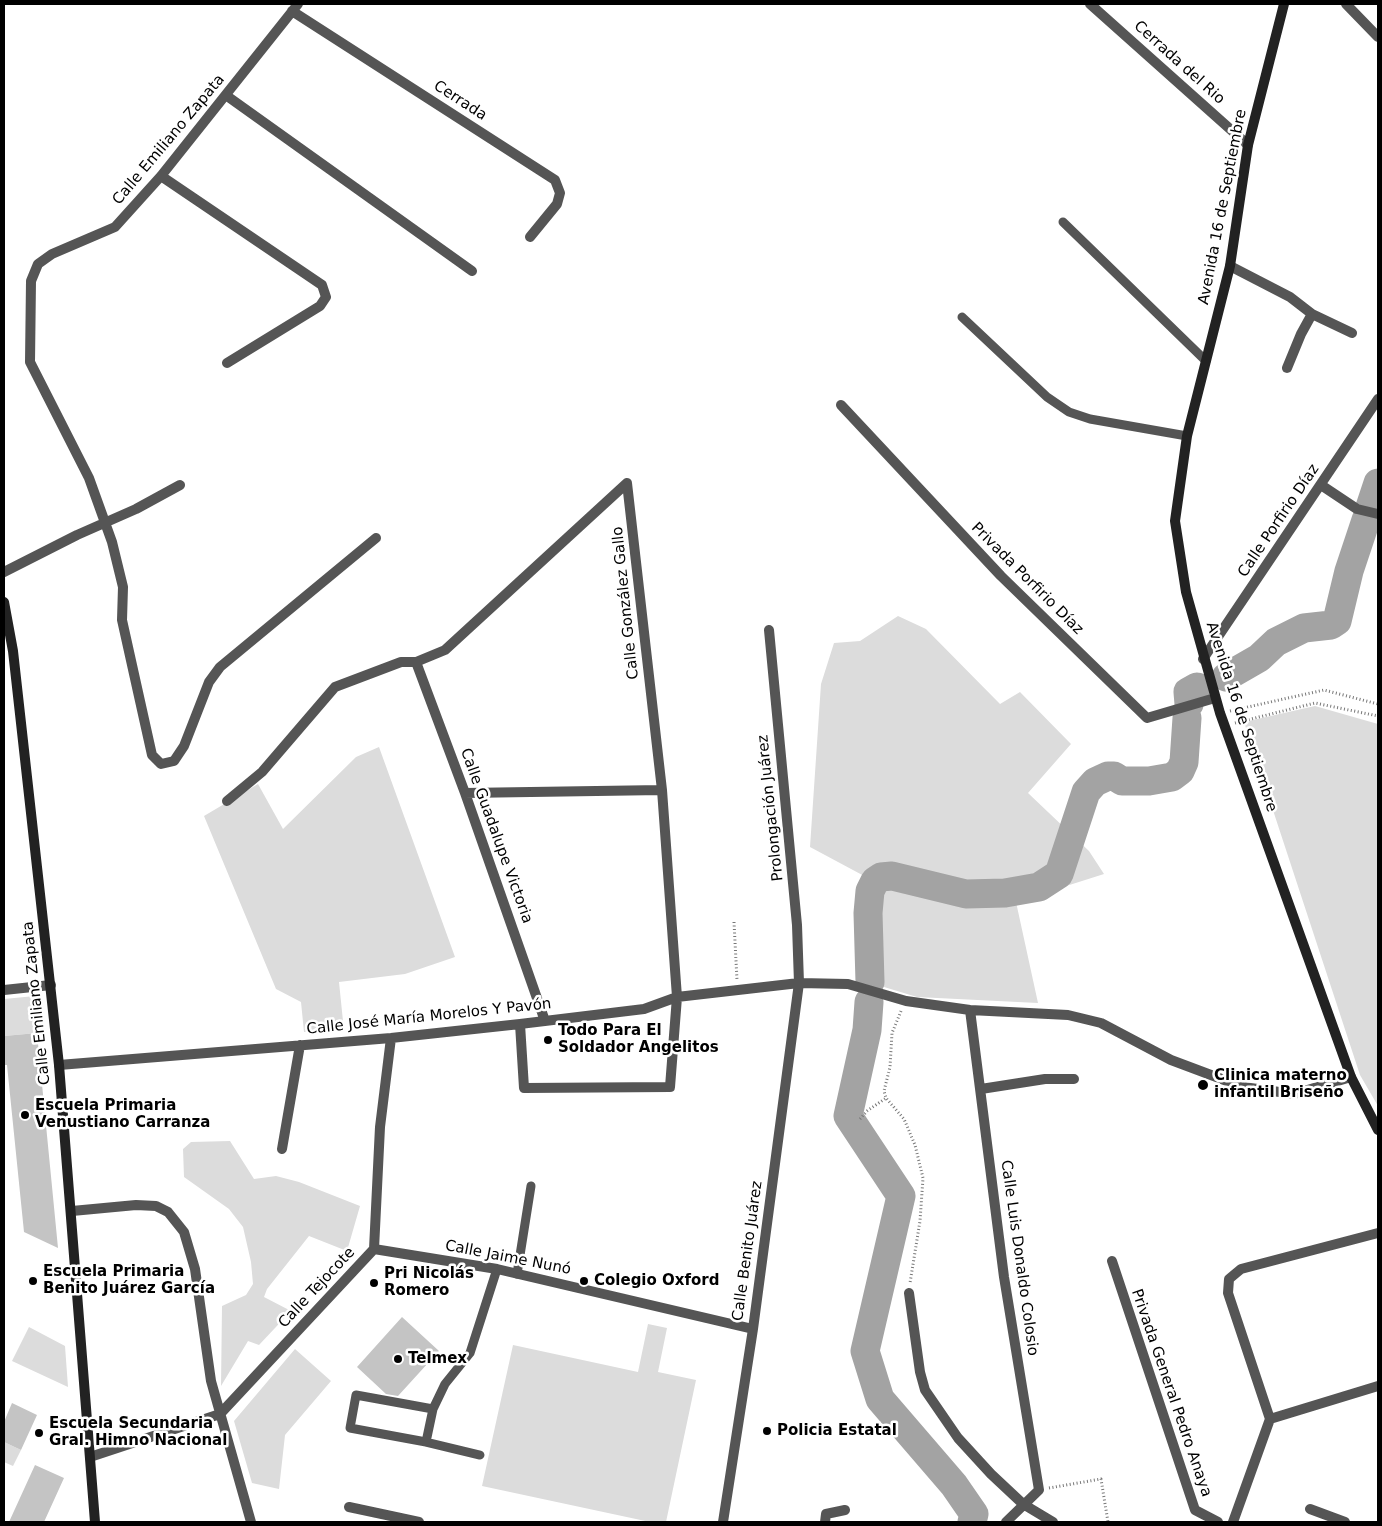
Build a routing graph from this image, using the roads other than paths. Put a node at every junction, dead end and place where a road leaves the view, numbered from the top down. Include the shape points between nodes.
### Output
1 (1090, 4) edge
2 (1284, 4) edge
3 (1346, 4) edge
4 (295, 7) edge
5 (1378, 37) edge
6 (227, 96) junction
7 (1248, 145) junction
8 (161, 176) junction
9 (1062, 222) dead end
10 (530, 237) dead end
11 (1230, 266) junction
12 (472, 271) dead end
13 (1312, 314) junction
14 (962, 318) dead end
15 (1352, 333) dead end
16 (1206, 361) junction
17 (227, 363) dead end
18 (1287, 368) dead end
19 (1378, 399) edge
20 (841, 405) dead end
21 (1187, 436) junction
22 (180, 485) dead end
23 (1321, 486) junction
24 (1378, 514) edge
25 (106, 523) junction
26 (376, 538) dead end
27 (4, 572) edge
28 (4, 602) edge
29 (769, 630) dead end
30 (1203, 659) junction
31 (416, 662) junction
32 (1215, 698) junction
33 (662, 790) junction
34 (465, 793) junction
35 (227, 801) dead end
36 (799, 983) junction
37 (50, 985) junction
38 (4, 990) edge
39 (677, 997) junction
40 (970, 1010) junction
41 (545, 1021) junction
42 (520, 1024) junction
43 (390, 1038) junction
44 (300, 1045) junction
45 (59, 1066) junction
46 (1351, 1077) junction
47 (1074, 1079) dead end
48 (981, 1089) junction
49 (1378, 1130) edge
50 (282, 1149) dead end
51 (531, 1186) dead end
52 (72, 1211) junction
53 (1378, 1233) edge
54 (374, 1249) junction
55 (1112, 1261) dead end
56 (497, 1269) junction
57 (517, 1274) junction
58 (909, 1292) road end
59 (752, 1329) junction
60 (1378, 1386) edge
61 (433, 1409) junction
62 (220, 1414) junction
63 (1270, 1419) junction
64 (426, 1442) junction
65 (480, 1455) dead end
66 (90, 1457) junction
67 (1024, 1504) junction
68 (349, 1507) dead end
69 (1310, 1509) dead end
70 (845, 1510) dead end
71 (95, 1522) edge
72 (251, 1522) edge
73 (419, 1522) edge
74 (723, 1522) edge
75 (825, 1522) edge
76 (1006, 1522) edge
77 (1053, 1522) edge
78 (1218, 1522) edge
79 (1233, 1522) edge
80 (1345, 1522) edge

1 - 7 street, Cerrada del Rio
2 - 7 main road, Avenida 16 de Septiembre
3 - 5 street
4 - 6 street, Calle Emiliano Zapata
4 - 10 street, Cerrada via 554,180 560,193 557,204
6 - 8 street, Calle Emiliano Zapata
6 - 12 street
7 - 11 main road, Avenida 16 de Septiembre
8 - 17 street via 322,285 326,297 320,306
8 - 25 street, Calle Emiliano Zapata via 115,227 52,254 38,264 31,280 30,362 89,478
9 - 16 lane
11 - 13 street via 1290,297
11 - 16 main road, Avenida 16 de Septiembre
13 - 15 street
13 - 18 street
14 - 21 lane via 1047,397 1069,412 1090,419
16 - 21 main road, Avenida 16 de Septiembre
19 - 23 street, Calle Porfirio Díaz
20 - 32 street, Privada Porfirio Díaz via 1001,576 1147,718
21 - 30 main road, Avenida 16 de Septiembre via 1175,521 1186,592
22 - 25 street
23 - 24 street via 1357,509
23 - 30 street, Calle Porfirio Díaz
25 - 26 street, Calle Emiliano Zapata via 123,587 122,620 152,755 161,764 174,761 184,746 209,682 220,667
25 - 27 street
28 - 37 main road, Calle Emiliano Zapata via 13,651
29 - 36 street, Prolongación Juárez via 797,924
30 - 32 main road, Avenida 16 de Septiembre
31 - 33 street, Calle González Gallo via 445,650 628,483
31 - 34 street, Calle Guadalupe Victoria
31 - 35 street via 401,662 335,687 262,772
32 - 46 main road, Avenida 16 de Septiembre
33 - 34 street
33 - 39 street, Calle González Gallo
34 - 41 street, Calle Guadalupe Victoria
36 - 39 street, Calle José María Morelos Y Pavón
36 - 40 street via 848,984 906,1001
36 - 59 street, Calle Benito Juárez
37 - 38 street
37 - 45 main road, Calle Emiliano Zapata
39 - 41 street, Calle José María Morelos Y Pavón via 644,1009
39 - 42 street, Calle González Gallo via 670,1087 524,1088
40 - 46 street via 1060,1014 1100,1023 1171,1060 1244,1087 1294,1094
40 - 48 street, Calle Luis Donaldo Colosio
41 - 42 street, Calle José María Morelos Y Pavón
42 - 43 street, Calle José María Morelos Y Pavón
43 - 44 street, Calle José María Morelos Y Pavón
43 - 54 street, Calle Tejocote via 380,1127
44 - 45 street, Calle José María Morelos Y Pavón
44 - 50 street
45 - 52 main road, Calle Emiliano Zapata
46 - 49 main road, Avenida 16 de Septiembre
47 - 48 street via 1045,1079
48 - 67 street, Calle Luis Donaldo Colosio via 1004,1277 1039,1490
51 - 57 lane
52 - 62 street via 156,1206 168,1212 184,1232 195,1269 211,1381
52 - 66 main road, Calle Emiliano Zapata
53 - 63 street via 1241,1269 1229,1279 1228,1293
54 - 56 street, Calle Jaime Nunó
54 - 62 street, Calle Tejocote
55 - 78 street, Privada General Pedro Anaya via 1195,1510
56 - 57 street, Calle Jaime Nunó
56 - 61 lane via 470,1353 445,1384
57 - 59 street, Calle Jaime Nunó
58 - 67 street via 925,1390 958,1438
59 - 74 street, Calle Benito Juárez
60 - 63 street
61 - 64 lane
61 - 64 lane via 356,1395 350,1428
62 - 66 street
62 - 72 street
63 - 79 street
64 - 65 lane
66 - 71 main road, Calle Emiliano Zapata
67 - 76 street
67 - 77 street
68 - 73 street
69 - 80 street
70 - 75 street via 826,1514

